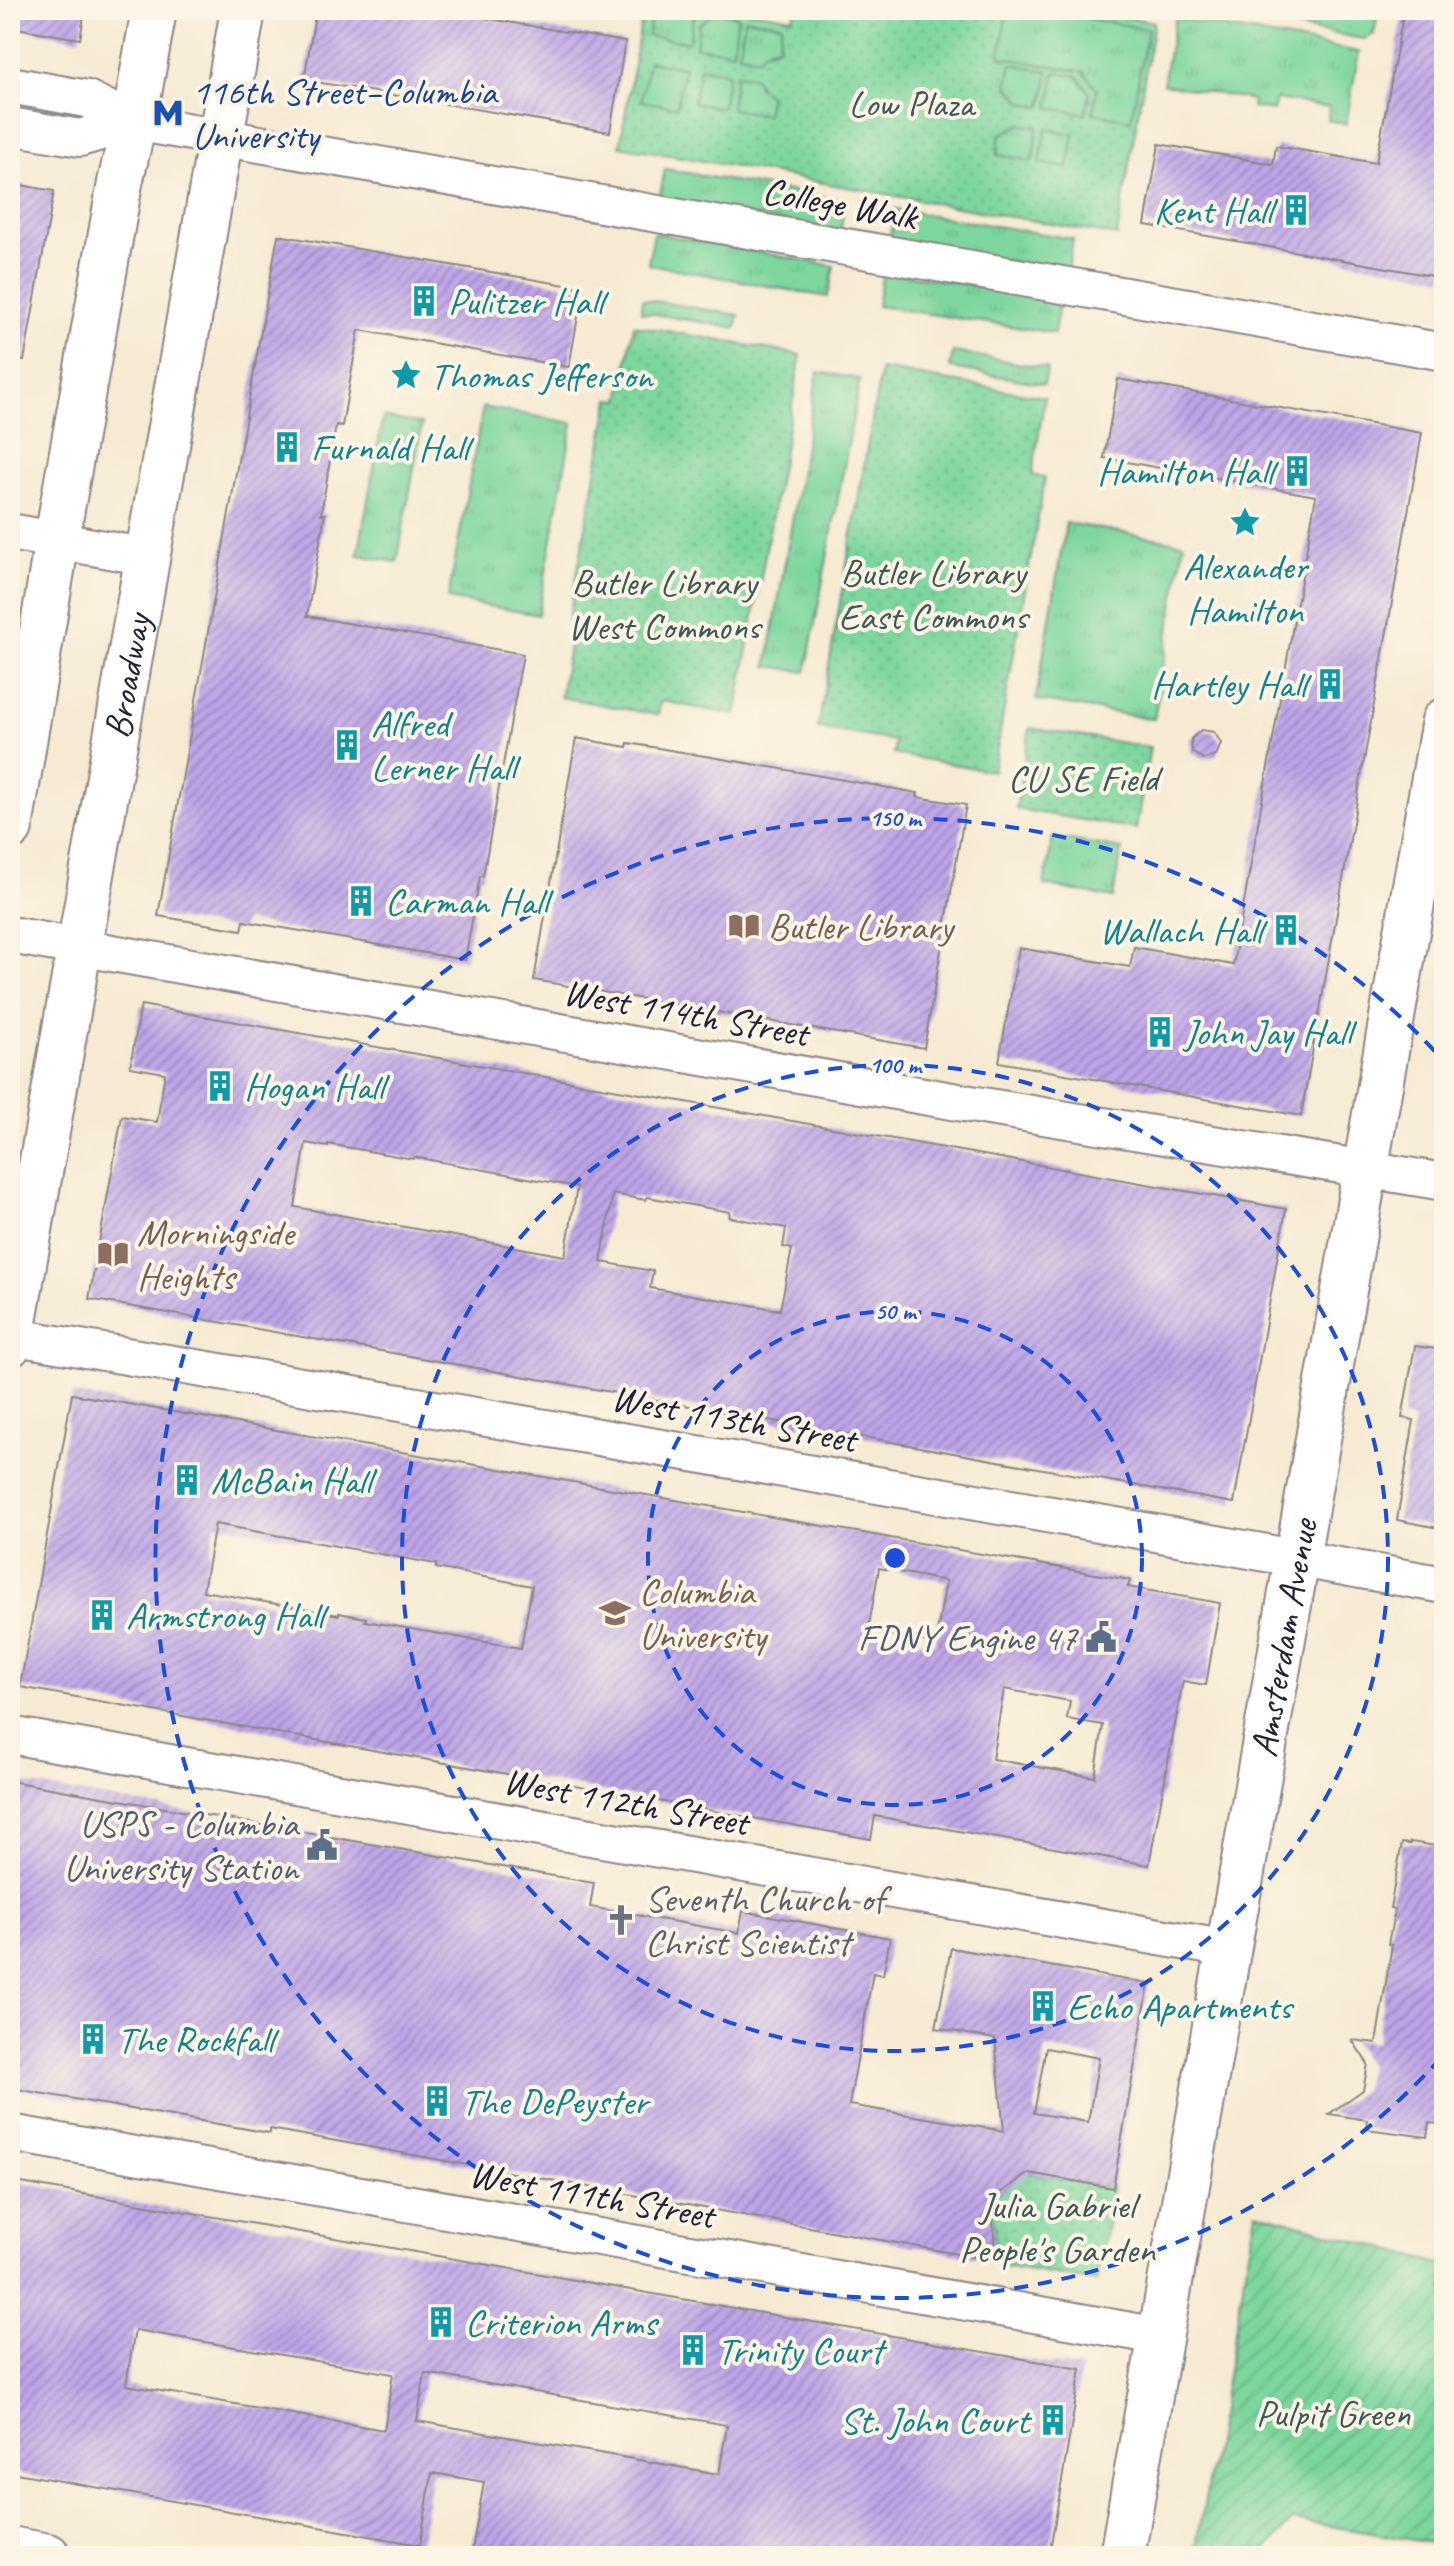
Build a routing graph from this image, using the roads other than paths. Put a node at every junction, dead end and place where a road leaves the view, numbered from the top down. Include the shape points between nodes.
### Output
1 (154, 10) edge
2 (243, 10) edge
3 (10, 85) edge
4 (134, 122) junction
5 (10, 126) edge
6 (221, 137) junction
7 (1444, 352) edge
8 (10, 532) edge
9 (58, 541) junction
10 (148, 557) junction
11 (1444, 721) edge
12 (1439, 782) edge
13 (10, 828) edge
14 (10, 935) edge
15 (78, 946) junction
16 (1366, 1168) junction
17 (1444, 1182) edge
18 (10, 1339) edge
19 (1297, 1558) junction
20 (1444, 1585) edge
21 (10, 1735) edge
22 (1228, 1949) junction
23 (10, 2133) edge
24 (1159, 2336) junction
25 (10, 2549) edge
26 (48, 2556) edge
27 (1122, 2556) edge

1 - 4 main road
2 - 6 main road, Broadway
3 - 4 street via 87,99
4 - 5 street via 80,138
4 - 6 street, College Walk
4 - 9 main road
6 - 7 street, College Walk
6 - 10 main road, Broadway
8 - 9 street
9 - 10 street
9 - 13 main road
10 - 15 main road, Broadway
11 - 12 main road, Amsterdam Avenue
12 - 16 main road, Amsterdam Avenue
14 - 15 street, West 114th Street
15 - 16 street, West 114th Street via 937,1099
15 - 18 main road, Broadway
16 - 17 street, West 114th Street
16 - 19 main road, Amsterdam Avenue
18 - 19 street, West 113th Street
19 - 20 street, West 113th Street
19 - 22 main road, Amsterdam Avenue
21 - 22 street, West 112th Street
22 - 24 main road, Amsterdam Avenue
23 - 24 street, West 111th Street
24 - 27 main road, Amsterdam Avenue
25 - 26 main road

